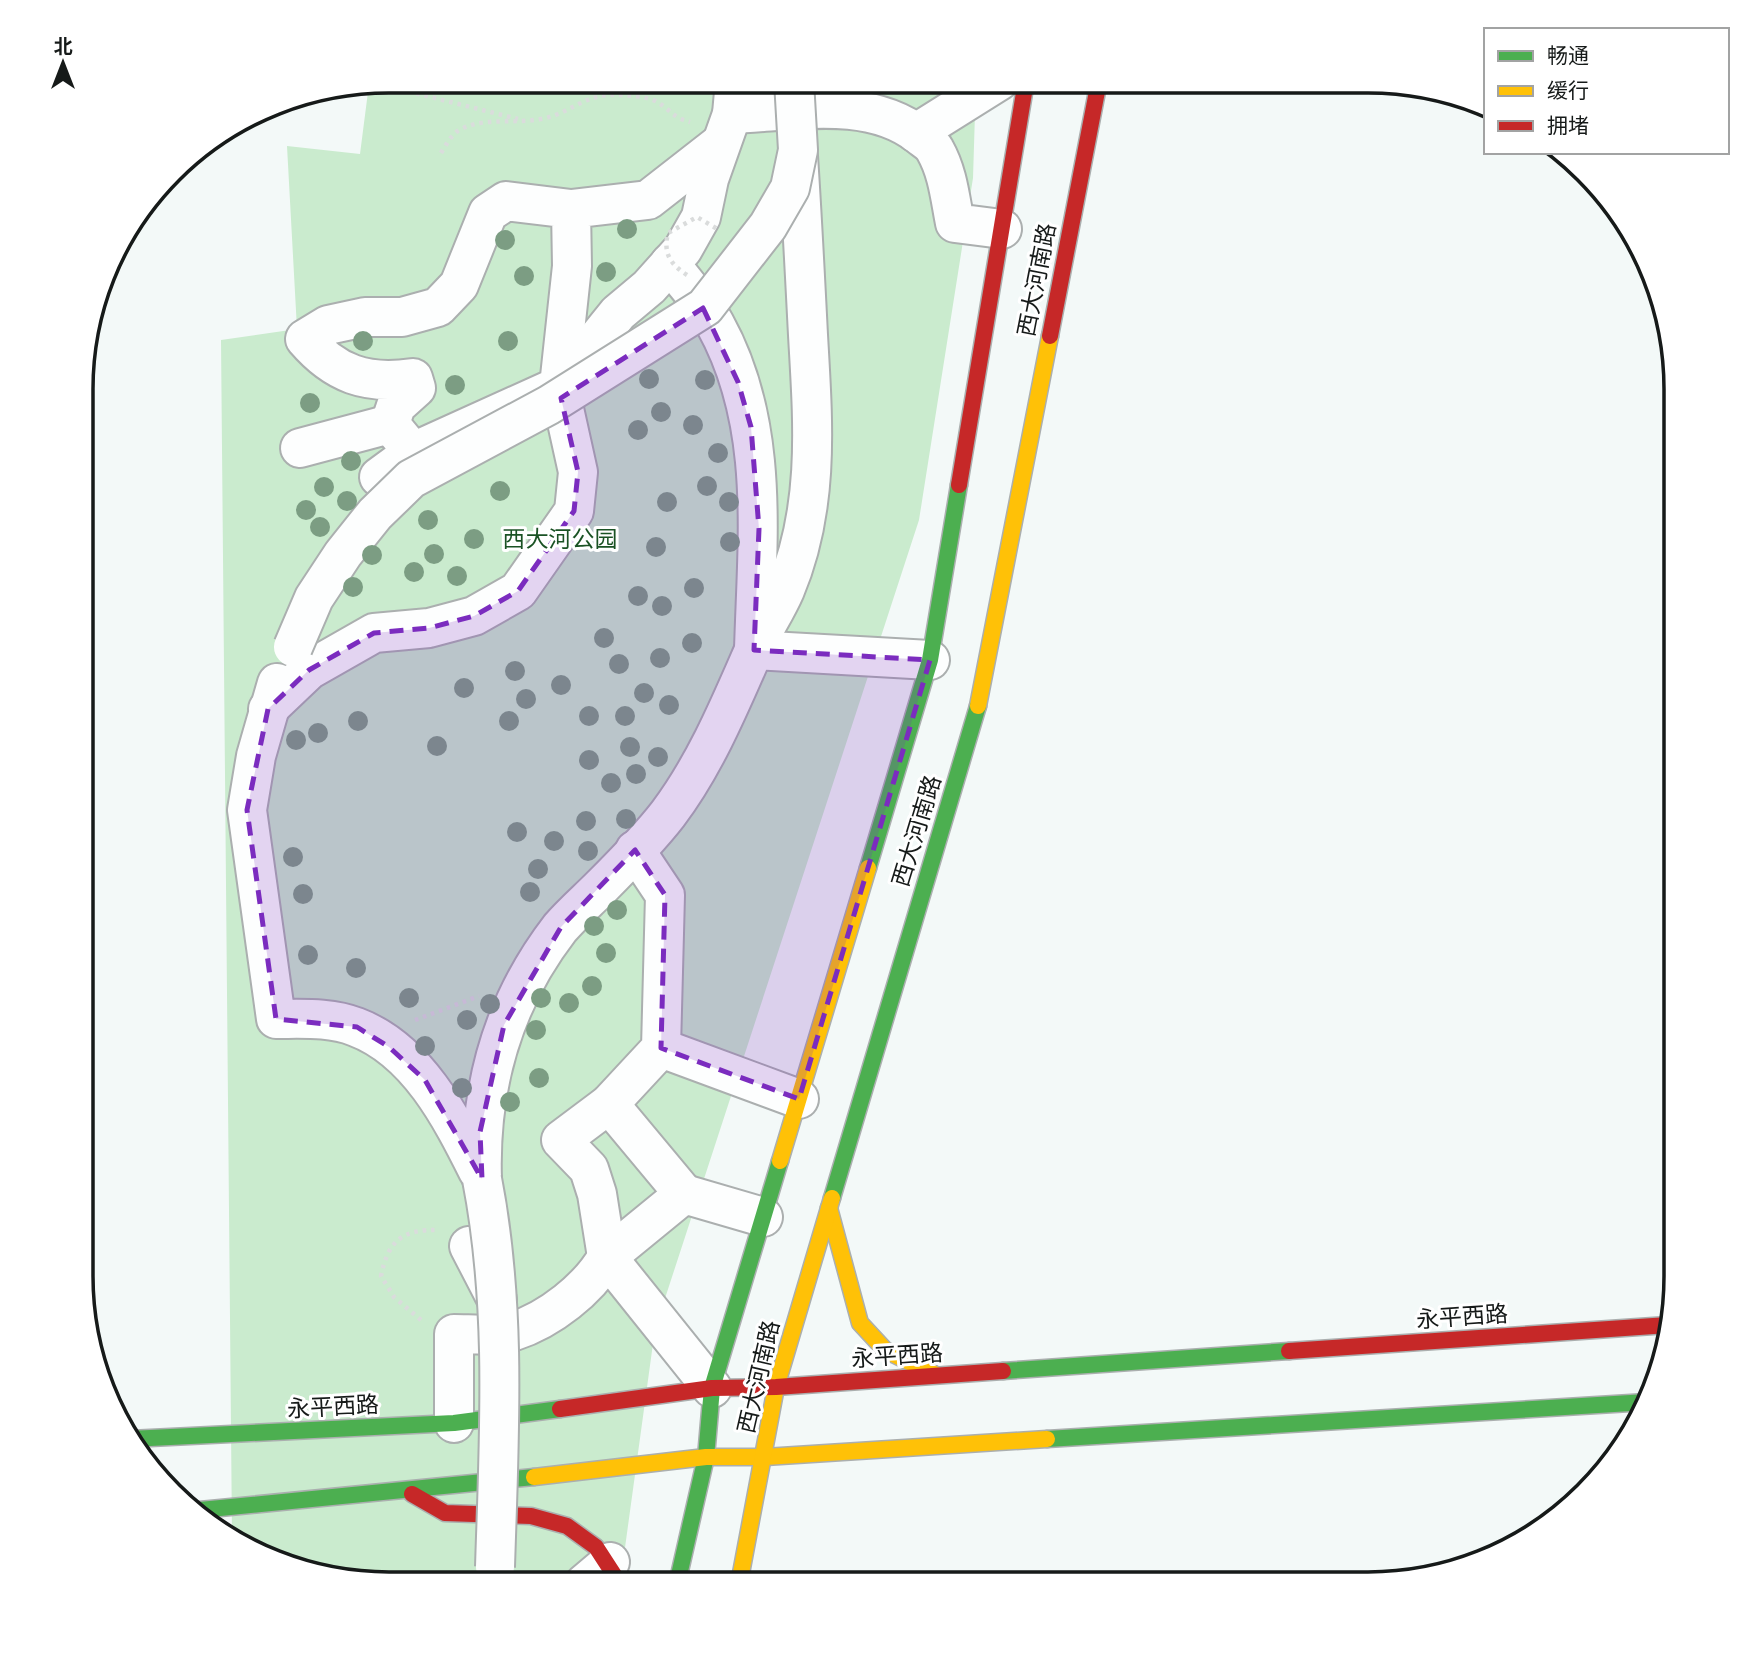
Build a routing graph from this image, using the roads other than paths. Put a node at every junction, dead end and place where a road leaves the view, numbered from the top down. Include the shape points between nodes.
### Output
1 (795, 93) edge
2 (980, 93) edge
3 (1024, 93) edge
4 (1097, 93) edge
5 (820, 96) edge
6 (728, 117) edge
7 (916, 133) junction
8 (798, 150) junction
9 (571, 209) junction
10 (1002, 229) junction
11 (683, 270) junction
12 (559, 386) junction
13 (402, 438) junction
14 (300, 448) dead end
15 (379, 477) dead end
16 (754, 650) junction
17 (930, 660) junction
18 (268, 709) junction
19 (635, 850) junction
20 (662, 1048) junction
21 (799, 1099) junction
22 (608, 1104) junction
23 (482, 1180) junction
24 (684, 1194) junction
25 (829, 1208) junction
26 (763, 1217) junction
27 (469, 1246) road end
28 (607, 1257) junction
29 (498, 1300) junction
30 (1660, 1326) edge
31 (938, 1376) junction
32 (776, 1387) junction
33 (712, 1388) junction
34 (1636, 1403) edge
35 (454, 1423) junction
36 (141, 1438) edge
37 (706, 1457) junction
38 (765, 1457) junction
39 (408, 1491) junction
40 (207, 1509) edge
41 (492, 1572) edge
42 (603, 1572) edge
43 (680, 1572) edge
44 (741, 1572) edge

1 - 8 street, bridge
2 - 7 street
3 - 10 street, 西大河南路
4 - 25 street, 西大河南路 via 979,699
5 - 6 street
5 - 7 street via 878,113
6 - 9 street via 648,200
6 - 11 street via 701,216 682,249
7 - 10 street via 934,147 946,174 954,223
8 - 16 street, bridge via 814,448 805,526 785,589
8 - 18 street, bridge via 790,188 768,226 705,307 549,405 411,479 375,514 313,597
9 - 12 street via 572,266
9 - 13 street via 506,201 488,213 459,285 439,307 402,317 365,317 328,325 305,339 335,369 378,379 413,378 416,388 396,406
10 - 17 street, 西大河南路
11 - 12 street via 649,287 618,313
11 - 16 street via 714,323 751,427 760,529
12 - 13 street
12 - 18 street via 578,472 574,511 518,591 474,616 429,628 374,633 309,670
13 - 14 street
13 - 15 street
16 - 17 street
16 - 19 street via 739,691 669,813
17 - 21 street, 西大河南路
18 - 23 street via 247,810 276,1019 326,1020 357,1027 390,1047 425,1080 457,1128
19 - 20 street via 665,895
19 - 23 street via 561,927 504,1025 491,1065 480,1132
20 - 21 street
20 - 22 street
21 - 26 street, 西大河南路
22 - 24 street
22 - 28 street via 561,1140 589,1169
23 - 29 street, bridge via 494,1241
24 - 26 street
24 - 28 street
25 - 31 street via 860,1323 885,1350
25 - 32 street, 西大河南路
26 - 33 street, 西大河南路
27 - 29 street
28 - 33 street
28 - 35 street via 575,1295 524,1326 513,1331 454,1334
29 - 41 street, bridge via 500,1378
30 - 31 street, 永平西路
31 - 32 street, 永平西路
32 - 33 street, 永平西路
32 - 38 street, 西大河南路
33 - 35 street, 永平西路
33 - 37 street, 西大河南路
34 - 38 street
35 - 36 street, 永平西路
37 - 38 street
37 - 39 street
37 - 43 street, 西大河南路
38 - 44 street, 西大河南路
39 - 40 street
39 - 42 street via 443,1513 531,1514 567,1526 594,1542

